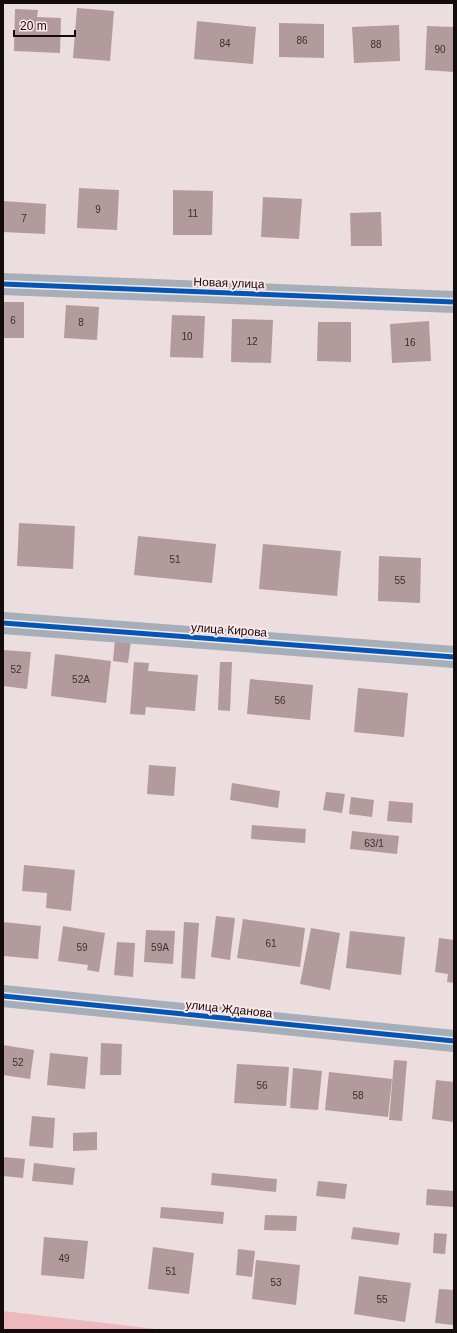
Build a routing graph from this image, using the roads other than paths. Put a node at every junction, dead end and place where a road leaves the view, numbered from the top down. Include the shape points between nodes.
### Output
1 (3, 284) edge
2 (454, 302) edge
3 (3, 623) edge
4 (454, 657) edge
5 (3, 996) edge
6 (454, 1041) edge

1 - 2 street, Новая улица
3 - 4 street, улица Кирова
5 - 6 street, улица Жданова

